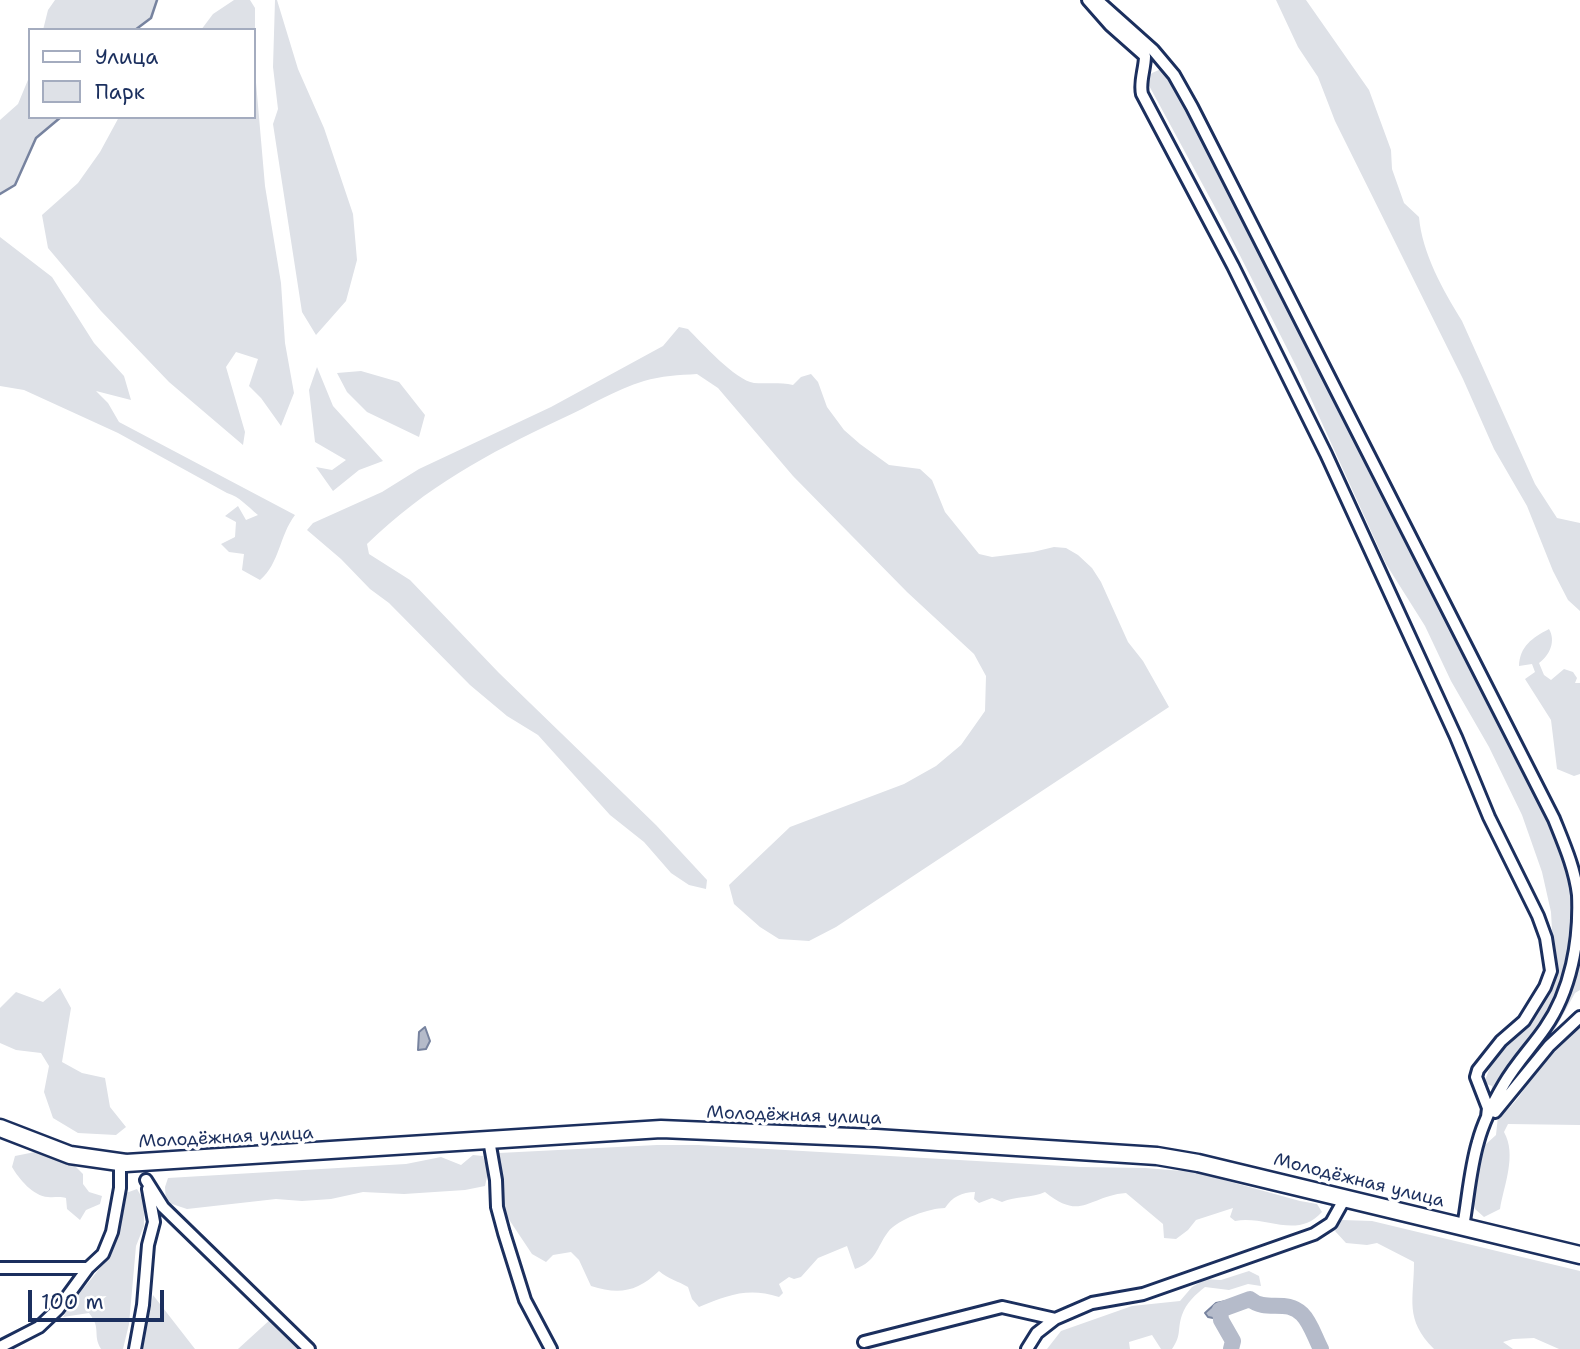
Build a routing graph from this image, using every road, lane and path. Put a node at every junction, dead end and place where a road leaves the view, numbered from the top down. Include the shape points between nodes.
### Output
1 (1088, 0) edge
2 (1097, 0) edge
3 (1580, 1017) edge
4 (1486, 1123) junction
5 (0, 1128) edge
6 (489, 1140) junction
7 (120, 1162) junction
8 (141, 1163) junction
9 (146, 1180) junction
10 (1345, 1198) junction
11 (1463, 1227) junction
12 (1580, 1255) edge
13 (0, 1268) edge
14 (88, 1268) junction
15 (1055, 1319) junction
16 (864, 1342) dead end
17 (0, 1347) edge
18 (135, 1349) edge
19 (309, 1349) edge
20 (551, 1349) edge
21 (1027, 1349) edge

1 - 4 street via 1145,56 1142,94 1326,454 1546,938 1551,971 1545,987 1524,1021 1478,1070 1476,1077 1488,1108
2 - 4 street via 1153,50 1192,107 1569,856 1579,917 1573,965 1546,1027 1517,1062
3 - 4 street via 1549,1046
4 - 11 street via 1478,1141
5 - 7 main road, Молодёжная улица via 70,1155
6 - 8 main road, Молодёжная улица
6 - 10 main road, Молодёжная улица via 661,1129 1157,1156
6 - 20 street via 504,1233 525,1300
7 - 8 main road, Молодёжная улица
7 - 14 street via 112,1232 103,1254
8 - 9 street
9 - 18 street via 154,1222
9 - 19 street via 163,1207
10 - 11 main road, Молодёжная улица
10 - 15 street via 1331,1223 1314,1234 1172,1285 1092,1303
11 - 12 main road, Молодёжная улица
13 - 14 street
14 - 17 street via 39,1327
15 - 16 street via 1002,1307
15 - 21 street via 1037,1333

